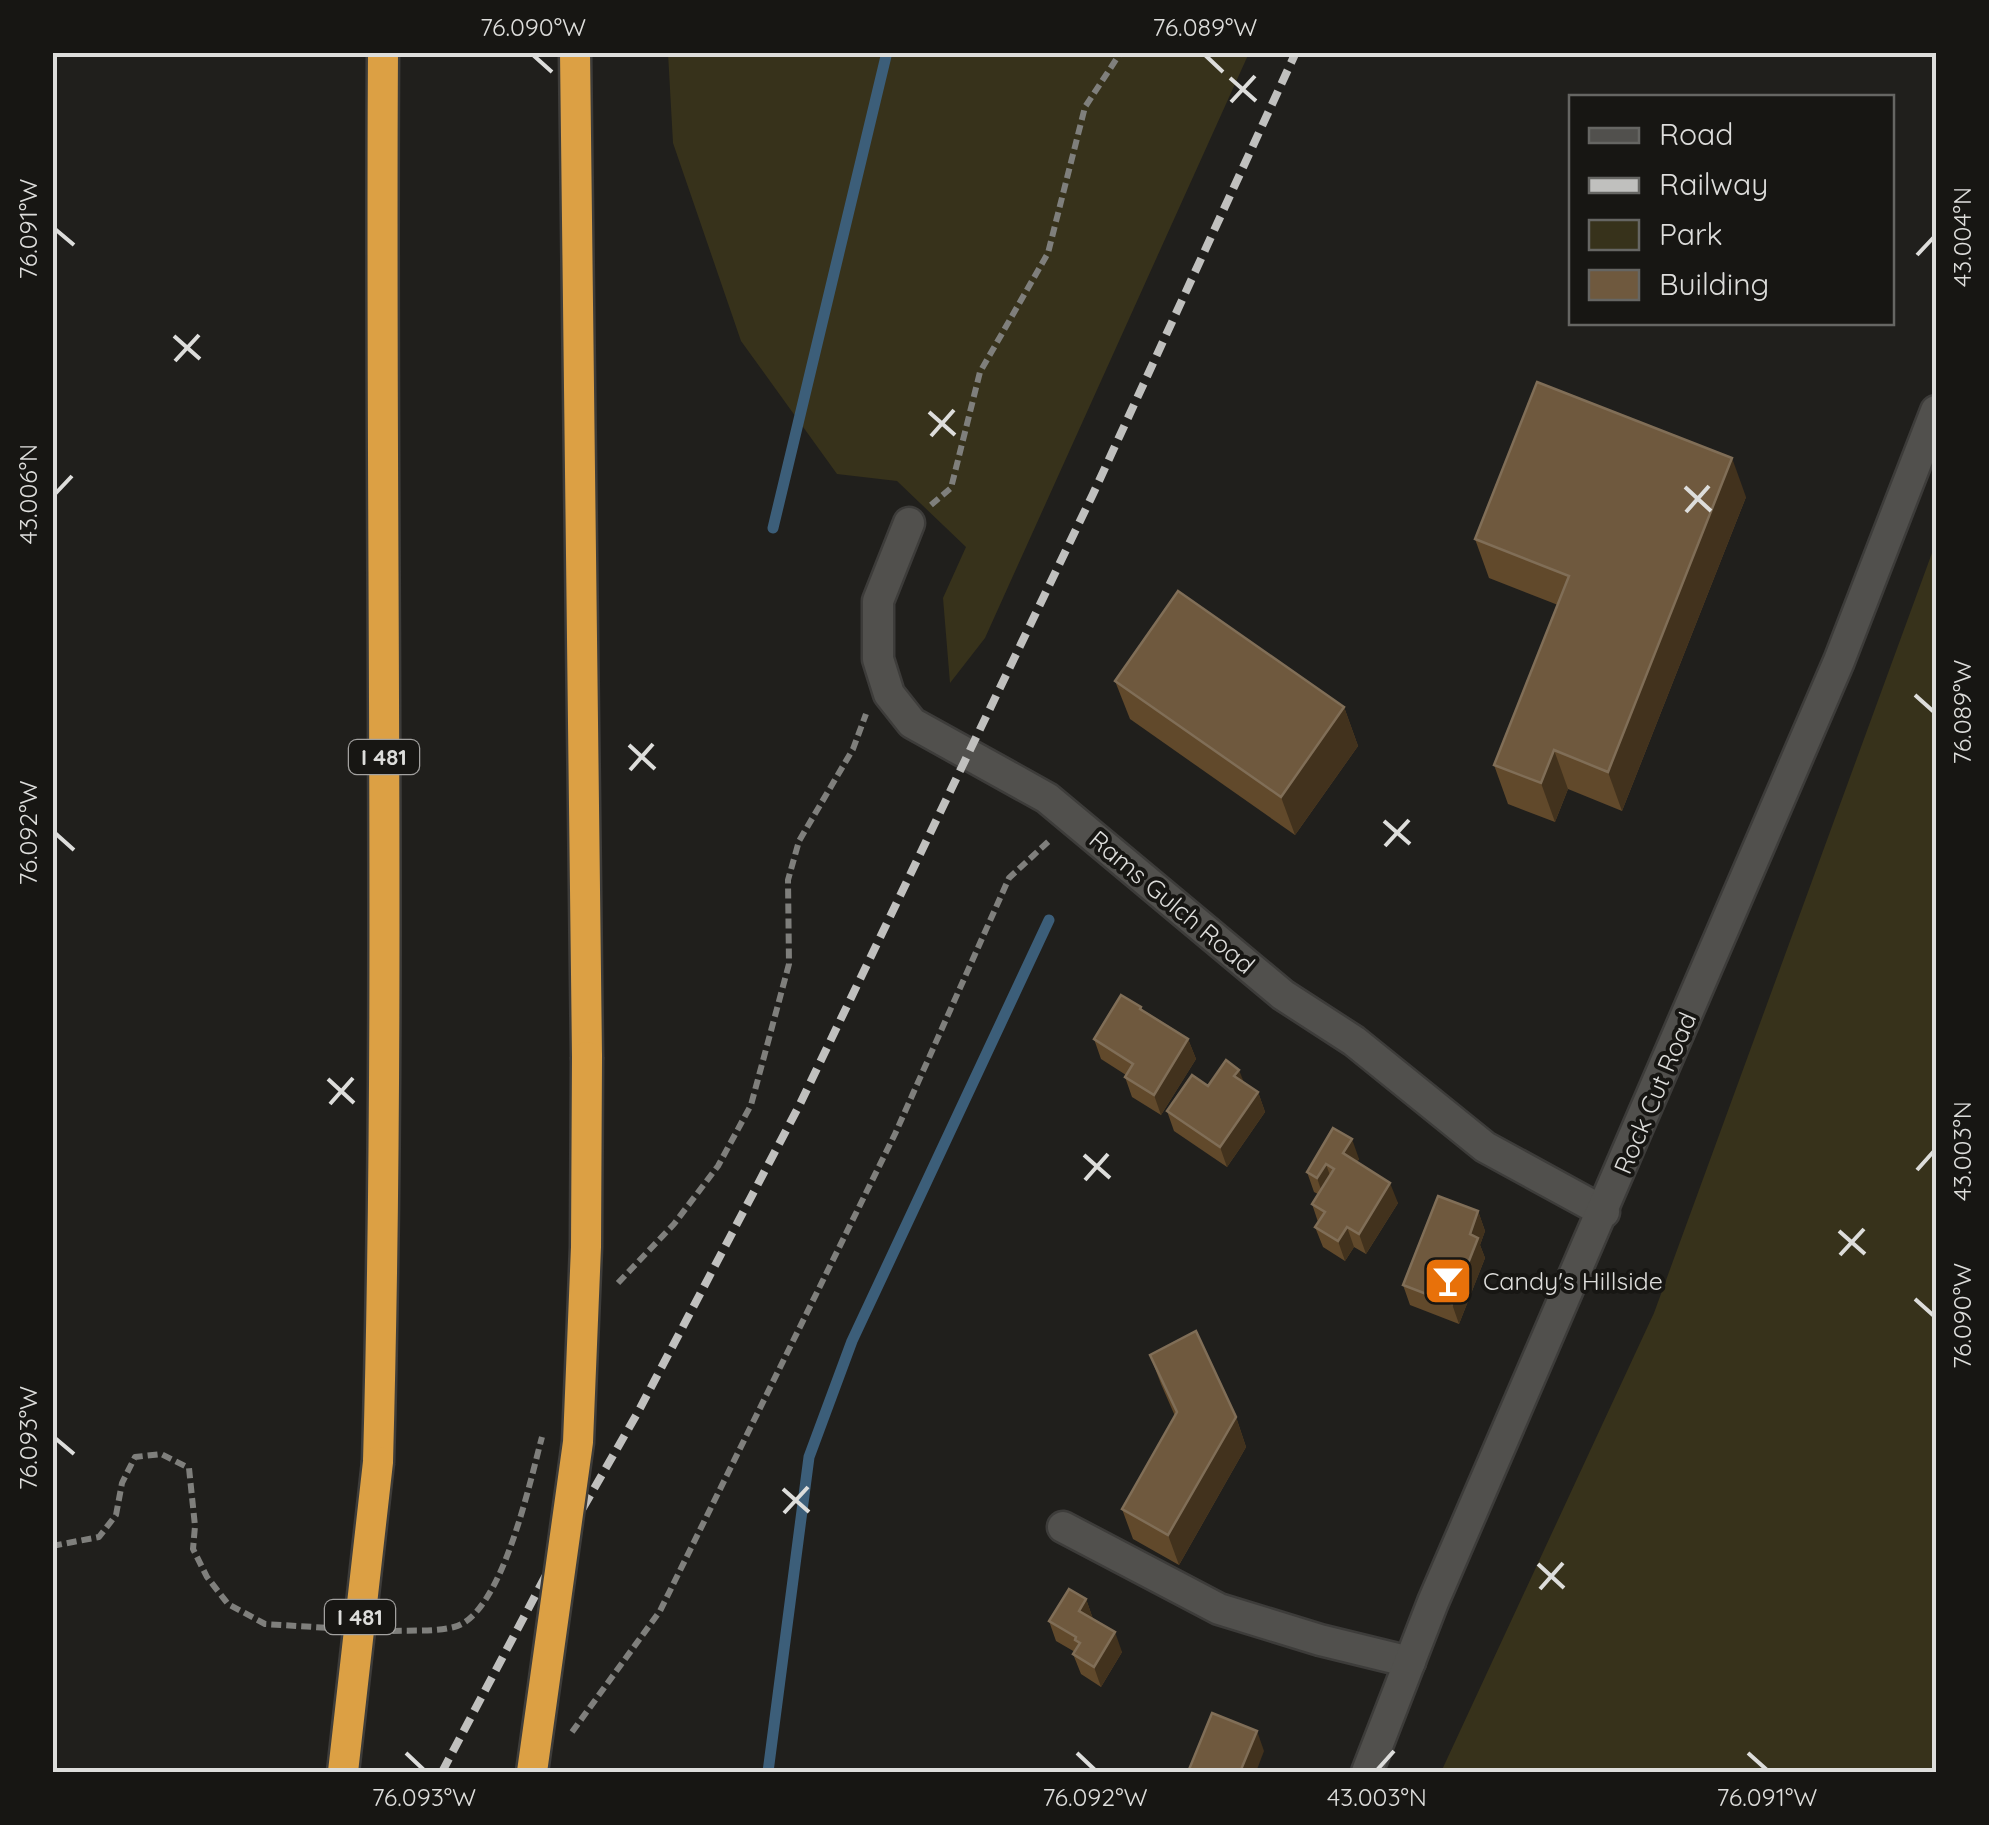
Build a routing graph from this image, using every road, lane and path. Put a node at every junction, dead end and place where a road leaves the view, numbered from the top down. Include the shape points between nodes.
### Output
1 (382, 52) edge
2 (576, 52) edge
3 (1121, 52) edge
4 (1936, 411) edge
5 (909, 523) joint
6 (878, 659) junction
7 (1073, 819) junction
8 (1604, 1212) junction
9 (609, 1292) dead end
10 (544, 1430) dead end
11 (1064, 1527) dead end
12 (52, 1546) edge
13 (338, 1628) dead end
14 (374, 1630) dead end
15 (1410, 1662) junction
16 (563, 1745) dead end
17 (343, 1772) edge
18 (532, 1772) edge
19 (1368, 1772) edge

1 - 17 highway, I 481, bridge via 381,1341 378,1462
2 - 18 highway, bridge via 586,1248 578,1442
3 - 5 path via 1085,107 1048,253 980,372 950,488
4 - 8 street, Rock Cut Road via 1839,661
5 - 6 street, Rams Gulch Road via 878,601
6 - 7 street, Rams Gulch Road via 889,694 912,722 1048,798
6 - 9 path via 853,749 799,841 788,880 790,964 751,1105 718,1166 674,1224
7 - 8 street, Rams Gulch Road via 1283,995 1354,1041 1485,1146
7 - 16 path via 1009,878 895,1134 660,1611
8 - 15 street, Rock Cut Road
10 - 14 path via 500,1576 468,1621
11 - 15 street via 1219,1609
12 - 13 path via 100,1537 116,1515 135,1457 161,1454 189,1468 193,1549 228,1604 266,1624
15 - 19 street, Rock Cut Road

